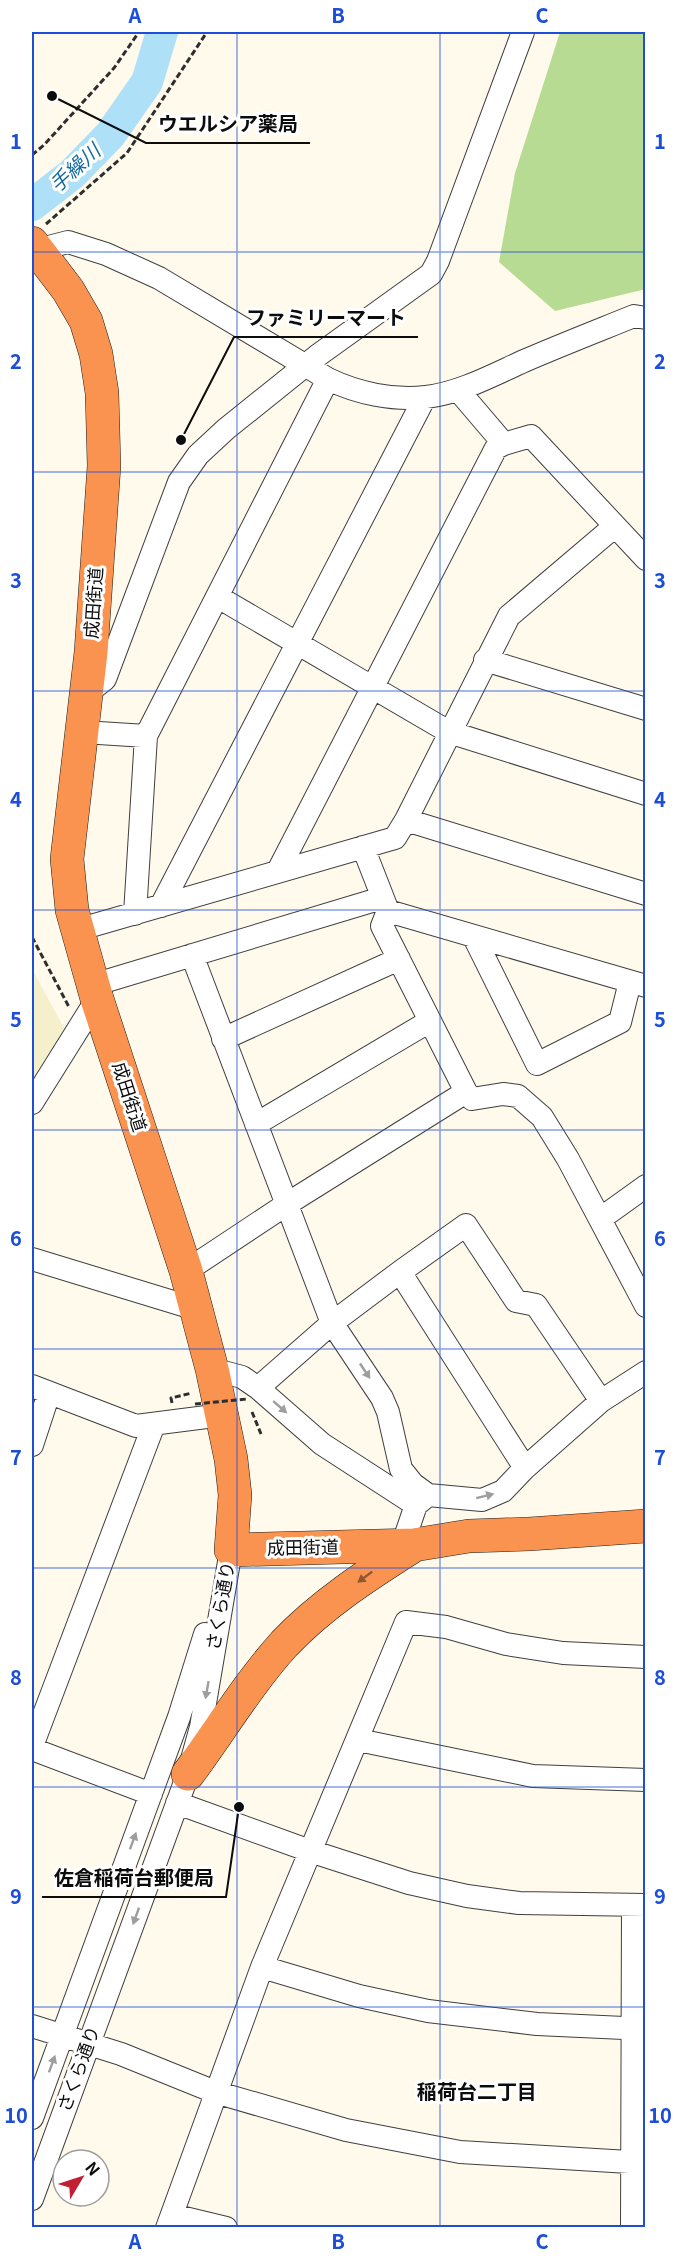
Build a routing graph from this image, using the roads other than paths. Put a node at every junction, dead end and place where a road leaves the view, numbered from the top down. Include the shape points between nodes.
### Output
1 (523, 32) edge
2 (36, 241) edge
3 (645, 318) edge
4 (306, 365) junction
5 (328, 380) junction
6 (458, 390) junction
7 (425, 397) junction
8 (504, 444) junction
9 (615, 526) junction
10 (645, 559) edge
11 (218, 597) junction
12 (297, 644) junction
13 (485, 660) junction
14 (372, 687) junction
15 (86, 694) junction
16 (645, 709) edge
17 (83, 732) junction
18 (449, 732) junction
19 (146, 736) junction
20 (645, 794) edge
21 (406, 820) junction
22 (363, 847) junction
23 (278, 871) junction
24 (645, 894) edge
25 (385, 904) junction
26 (161, 906) junction
27 (135, 914) junction
28 (76, 930) junction
29 (474, 937) junction
30 (192, 955) junction
31 (399, 959) junction
32 (638, 984) edge
33 (89, 1003) junction
34 (430, 1021) junction
35 (223, 1039) junction
36 (466, 1092) junction
37 (32, 1103) edge
38 (256, 1124) junction
39 (645, 1186) edge
40 (286, 1204) junction
41 (600, 1219) junction
42 (32, 1259) edge
43 (186, 1271) junction
44 (400, 1272) junction
45 (645, 1306) edge
46 (196, 1309) junction
47 (332, 1323) junction
48 (645, 1372) edge
49 (40, 1389) edge
50 (230, 1401) junction
51 (601, 1401) junction
52 (154, 1424) junction
53 (32, 1445) edge
54 (525, 1468) junction
55 (422, 1500) junction
56 (645, 1526) edge
57 (408, 1545) junction
58 (231, 1550) junction
59 (645, 1657) edge
60 (357, 1740) junction
61 (32, 1748) edge
62 (645, 1780) edge
63 (183, 1789) junction
64 (150, 1794) junction
65 (310, 1851) junction
66 (639, 1905) edge
67 (262, 1967) junction
68 (32, 2026) edge
69 (639, 2028) edge
70 (62, 2035) junction
71 (89, 2044) junction
72 (215, 2092) junction
73 (32, 2118) edge
74 (638, 2163) edge
75 (32, 2199) edge
76 (170, 2221) edge
77 (226, 2228) edge
78 (632, 2228) edge

1 - 4 street via 431,274
2 - 4 street via 68,242 159,278
2 - 15 highway, 成田街道 via 86,321 102,393 104,466
3 - 6 street via 634,316
4 - 5 street
4 - 15 street via 226,429 186,469 108,673
5 - 7 street via 388,396
5 - 11 street
6 - 7 street
6 - 8 street
7 - 12 street
8 - 9 street via 531,436
8 - 14 street via 496,448
9 - 10 street
9 - 13 street via 509,616
11 - 12 street
11 - 19 street
12 - 14 street
12 - 26 street
13 - 16 street
13 - 18 street
14 - 18 street
14 - 23 street
15 - 17 highway, 成田街道
17 - 19 street
17 - 28 highway, 成田街道 via 67,859
18 - 20 street
18 - 21 street
19 - 27 street
21 - 22 street via 395,838
21 - 24 street
22 - 23 street
22 - 25 street
23 - 26 street
25 - 29 street
25 - 30 street
25 - 31 street via 382,926
26 - 27 street
27 - 28 street
28 - 33 highway, 成田街道
29 - 32 street
29 - 32 street via 537,1064 620,1022
30 - 33 street
30 - 35 street
31 - 34 street
31 - 35 street
33 - 37 street
33 - 43 highway, 成田街道
34 - 36 street
34 - 38 street
35 - 38 street
36 - 40 street
36 - 41 street via 472,1099 518,1096 542,1117
38 - 40 street
39 - 41 street
40 - 43 street
40 - 47 street
41 - 45 street
42 - 46 street
43 - 46 highway, 成田街道
44 - 47 street
44 - 51 street via 466,1226 516,1301 536,1305
44 - 54 street
46 - 50 highway, 成田街道 via 212,1369
47 - 50 street
47 -> 55 street via 382,1398 402,1469
48 - 51 street
49 - 52 street via 136,1426
49 - 53 street
50 - 52 street
50 -> 55 street via 322,1444
50 - 58 highway, 成田街道 via 235,1495
51 - 54 street
52 - 61 street
55 -> 54 street via 444,1495 482,1500 503,1491
55 - 57 street
56 - 57 highway, 成田街道 via 469,1536
57 - 58 highway, 成田街道
57 -> 63 highway via 320,1611 285,1644 254,1681
58 -> 63 street, さくら通り via 201,1727
58 - 64 street, さくら通り via 179,1717
59 - 60 street via 563,1653 406,1622
60 - 62 street via 533,1776
60 - 65 street
61 - 64 street
63 - 65 street
63 -> 71 street, さくら通り
70 -> 64 street, さくら通り
65 - 66 street via 409,1883 467,1896 519,1903
65 - 67 street
66 - 69 street
67 - 69 street via 359,1996 428,2011 537,2024
67 - 72 street
68 - 70 street
69 - 74 street
70 - 71 street
73 -> 70 street, さくら通り
71 - 72 street
71 - 75 street, さくら通り
72 - 74 street via 346,2130 460,2152
72 - 76 street
74 - 78 street
76 - 77 street

